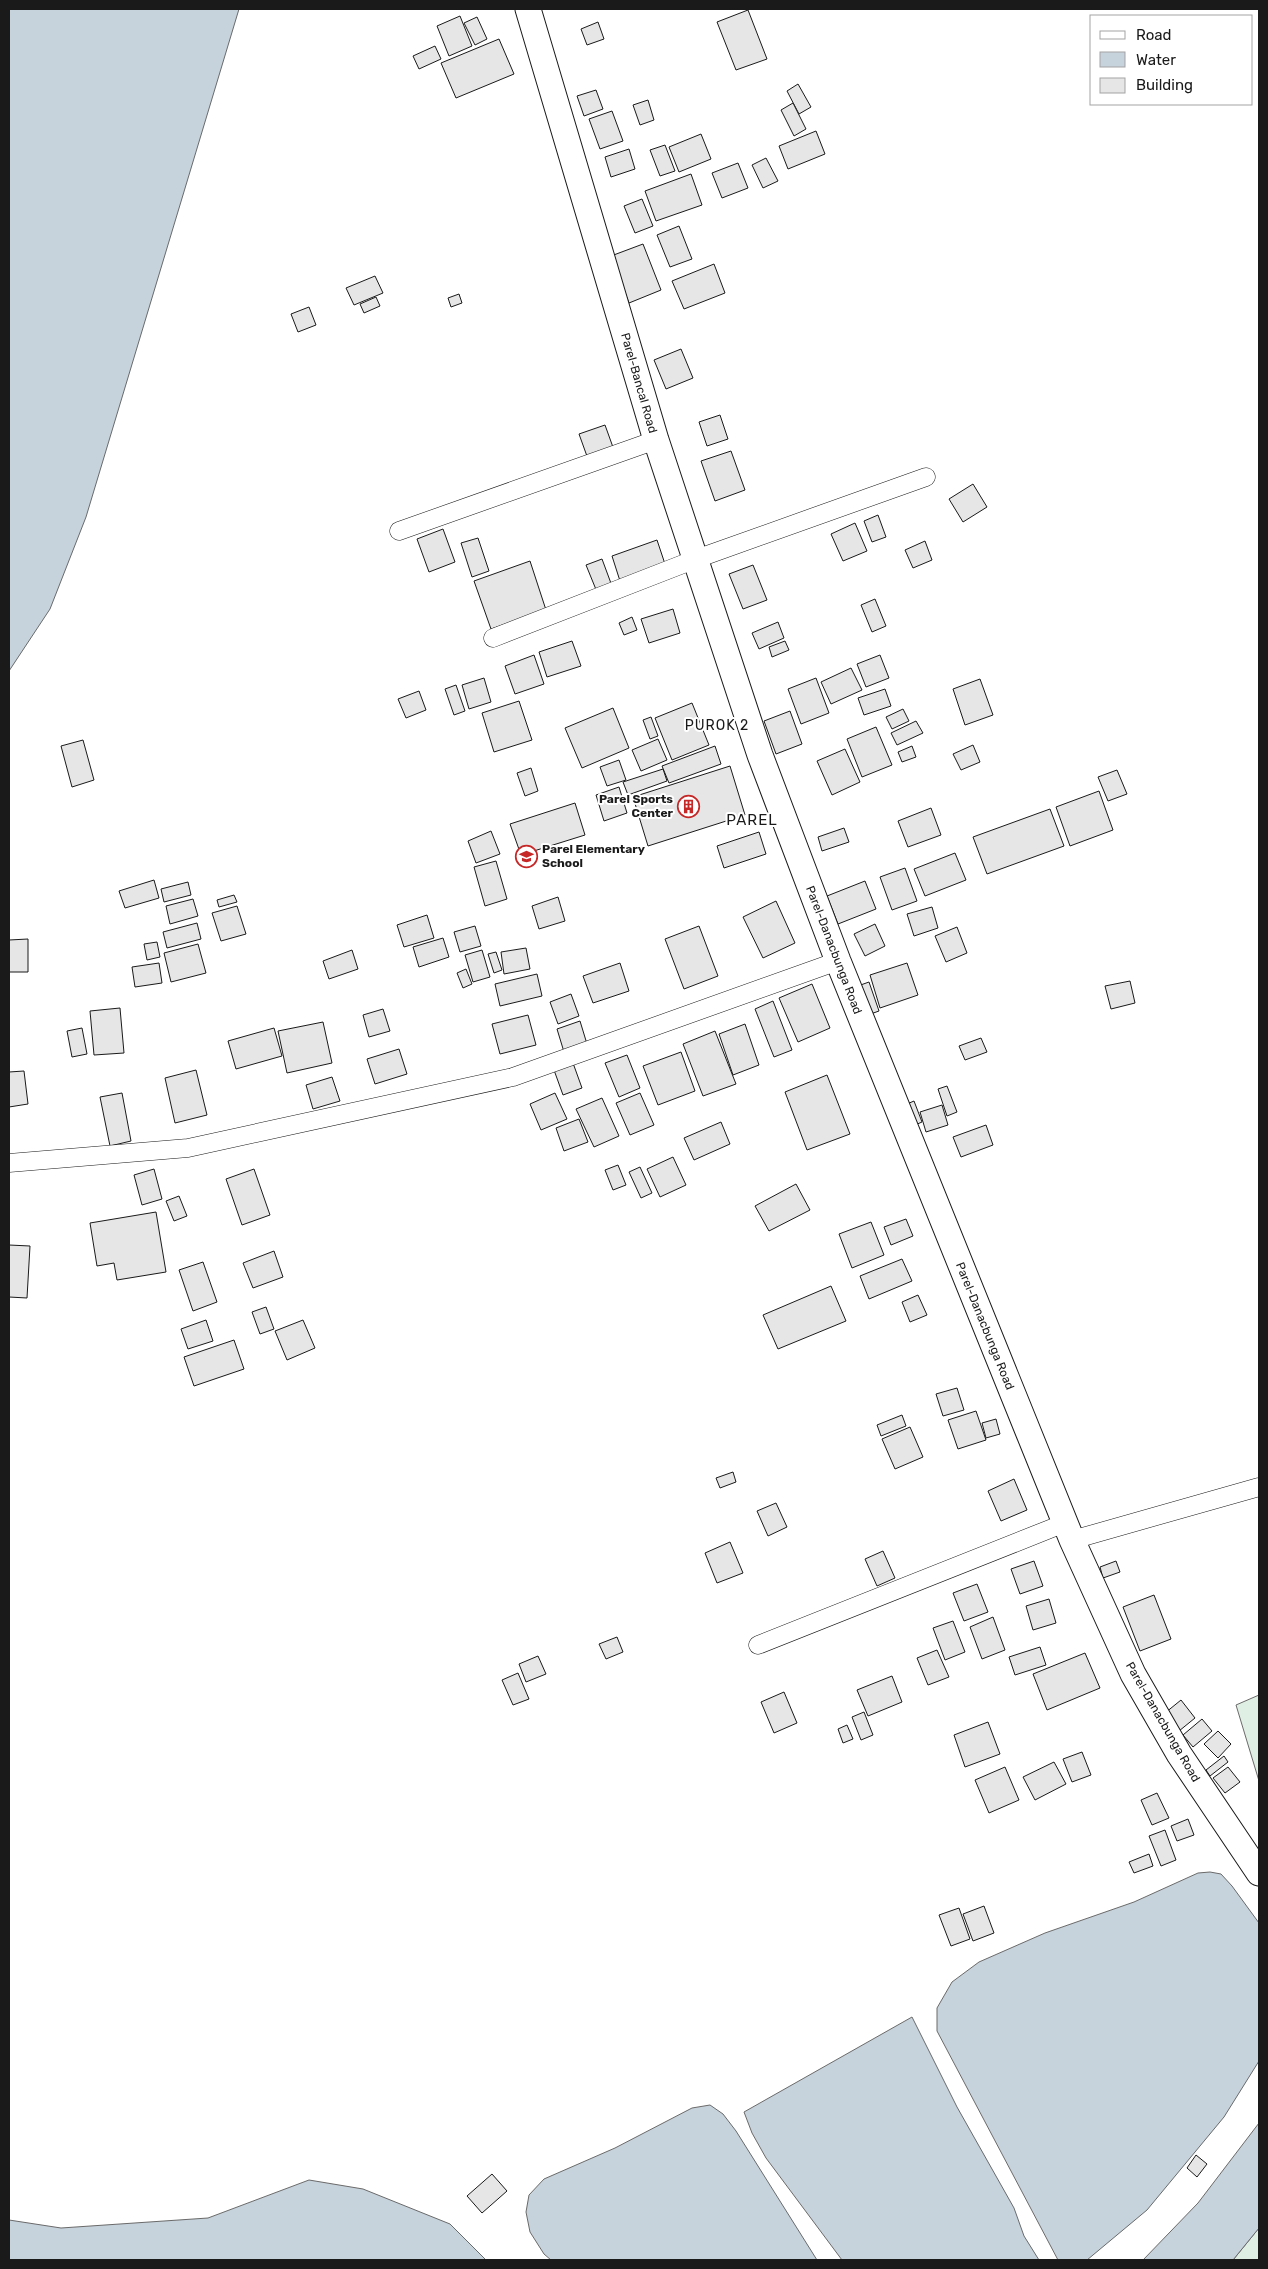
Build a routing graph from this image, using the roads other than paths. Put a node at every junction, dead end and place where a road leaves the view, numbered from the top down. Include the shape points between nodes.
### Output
1 (528, 9) edge
2 (656, 440) junction
3 (926, 477) dead end
4 (399, 531) dead end
5 (696, 558) junction
6 (493, 638) dead end
7 (760, 755) joint
8 (838, 961) junction
9 (9, 1163) edge
10 (1259, 1487) edge
11 (1068, 1532) junction
12 (758, 1645) dead end
13 (1259, 1872) edge

1 - 2 main road, Parel-Bancal Road
2 - 4 street
2 - 5 main road, Parel-Bancal Road
3 - 5 street
5 - 6 street
5 - 7 main road, Parel-Bancal Road
7 - 8 main road, Parel-Danacbunga Road
8 - 9 street via 513,1077 188,1148
8 - 11 main road, Parel-Danacbunga Road
10 - 11 street
11 - 12 street
11 - 13 main road, Parel-Danacbunga Road via 1138,1682 1179,1754

